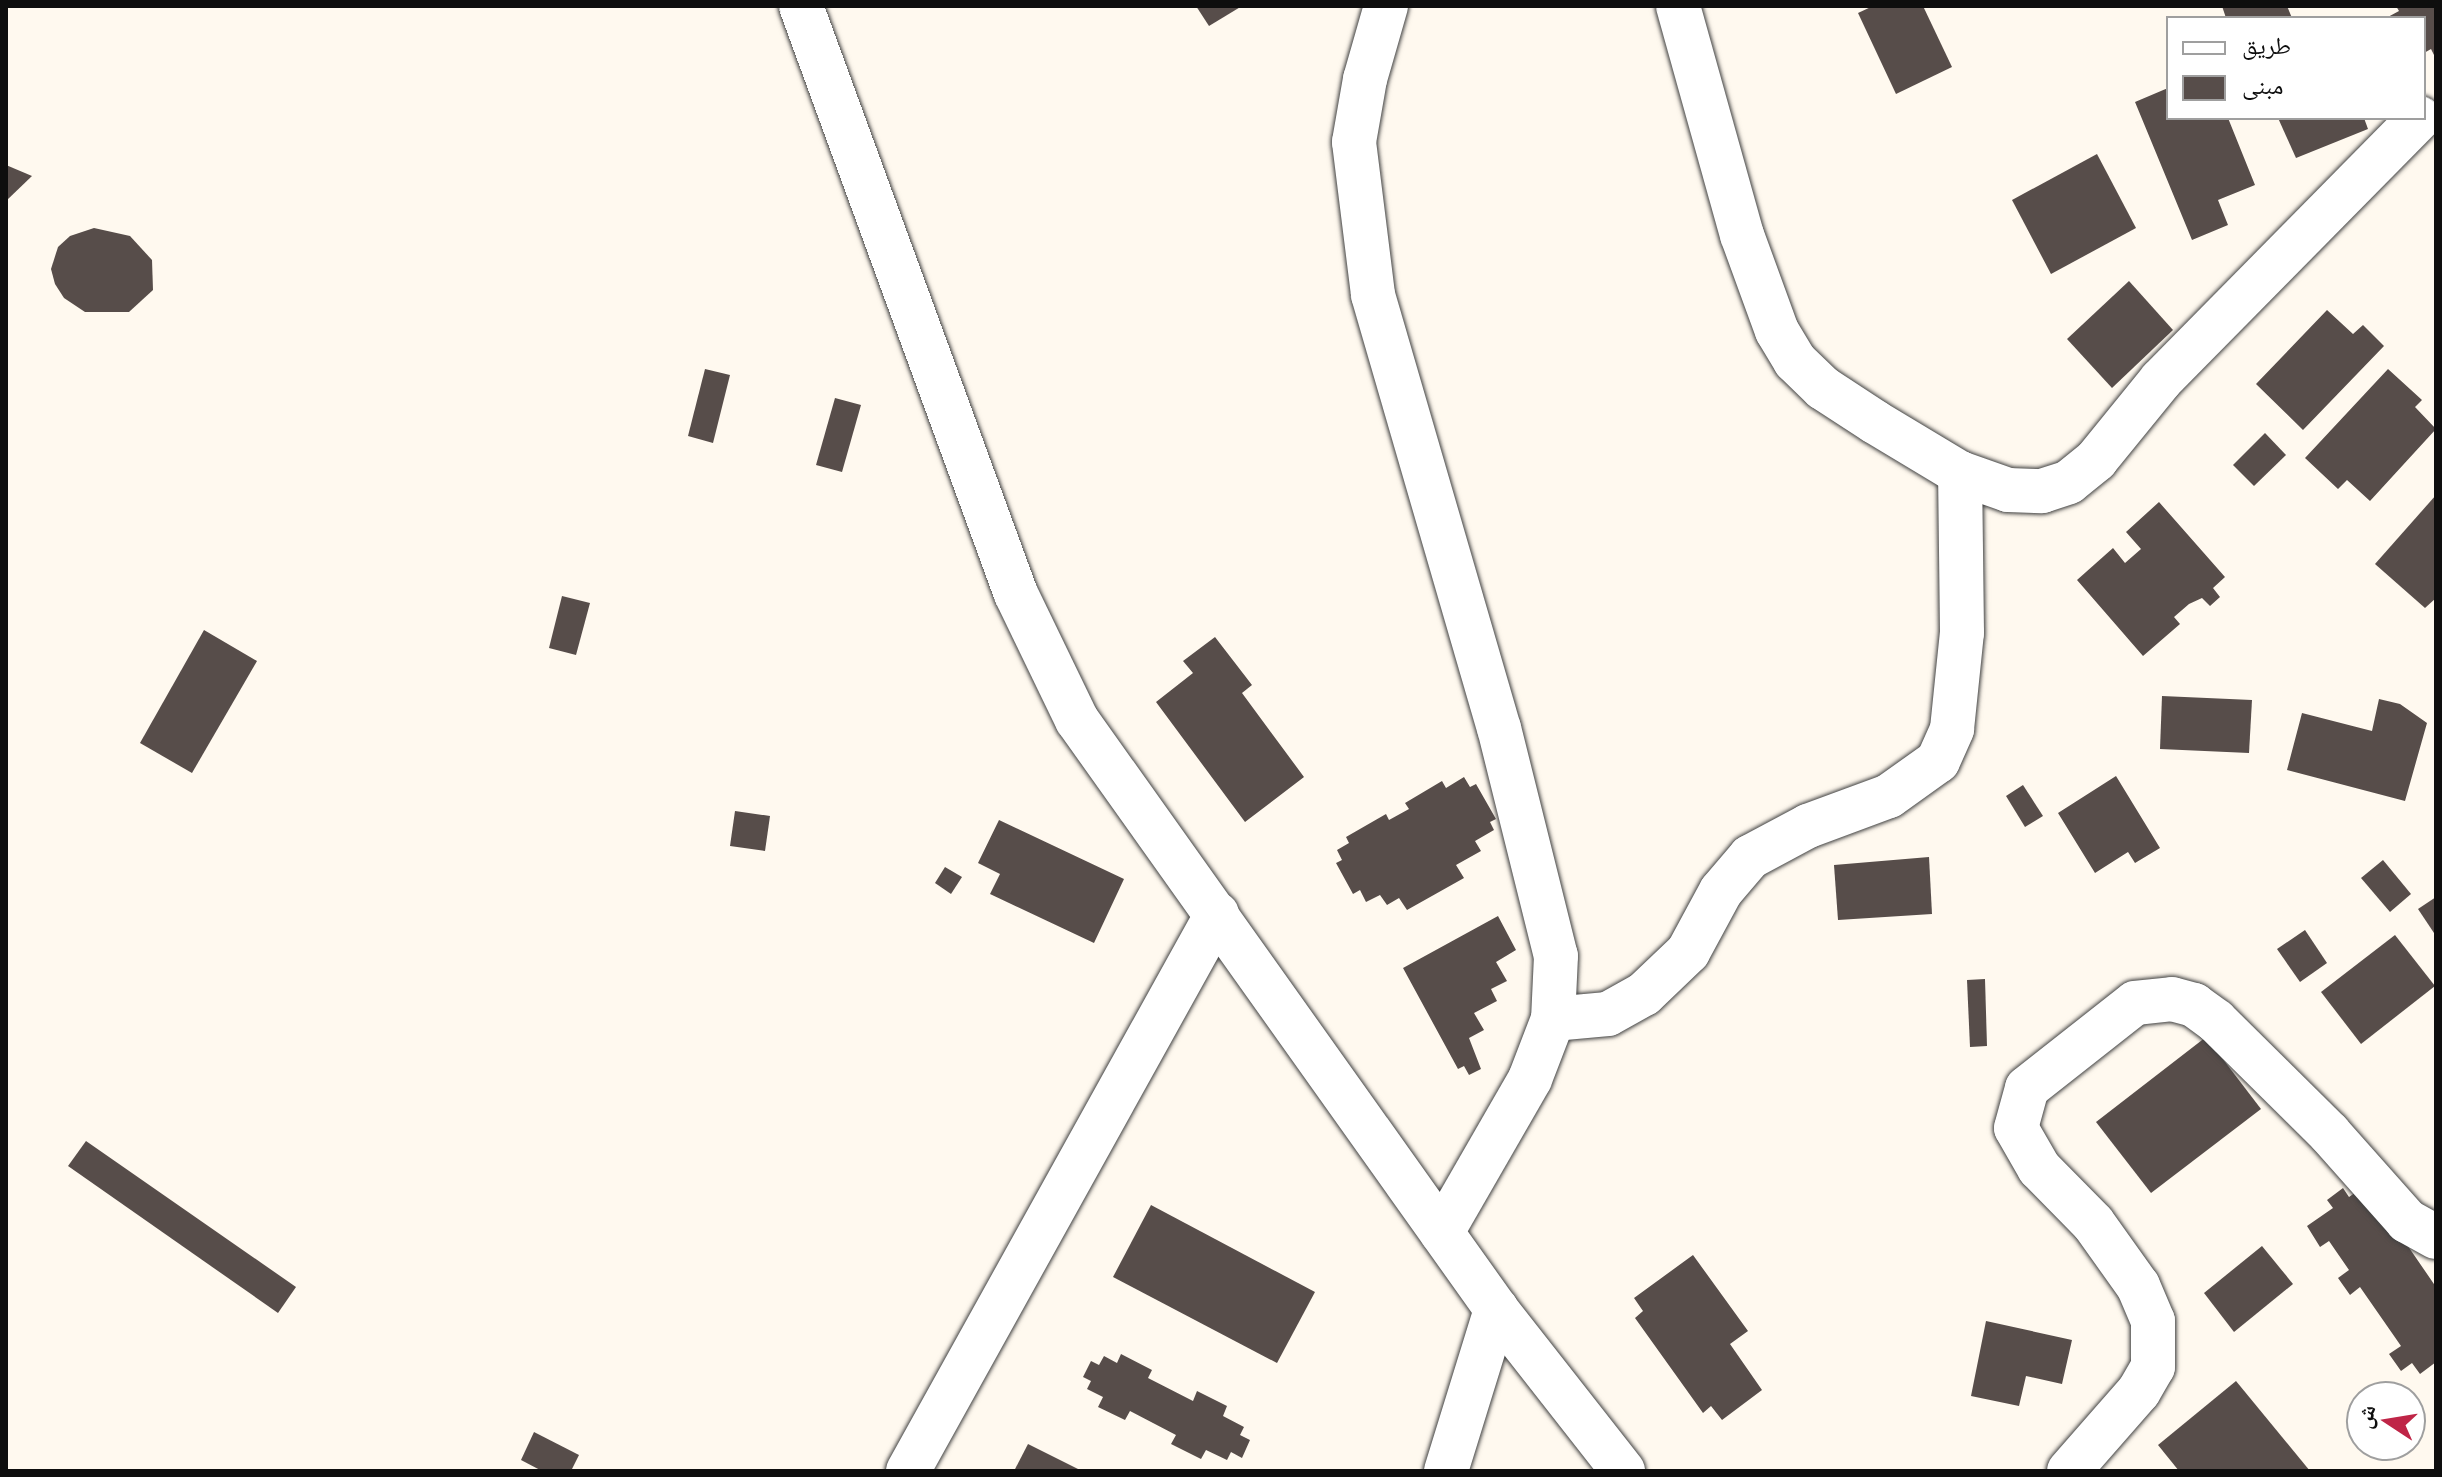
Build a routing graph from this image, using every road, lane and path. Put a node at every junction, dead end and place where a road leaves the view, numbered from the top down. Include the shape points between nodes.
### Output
1 (801, 6) edge
2 (1386, 6) edge
3 (1678, 6) edge
4 (2417, 120) edge
5 (1960, 473) junction
6 (1217, 914) junction
7 (1553, 1019) junction
8 (1442, 1232) junction
9 (2436, 1237) edge
10 (1496, 1309) junction
11 (908, 1471) edge
12 (1446, 1471) edge
13 (1623, 1471) edge
14 (2069, 1471) edge

1 - 6 street via 1034,639 1112,775
2 - 7 street via 1354,142 1373,295 1544,893 1556,956
3 - 5 street via 1742,235 1783,341 1823,388
4 - 5 street via 2161,380 2096,460 2069,482 2042,491 2008,490
5 - 7 street via 1962,633 1952,729 1938,761 1889,796 1808,826 1750,857 1721,891 1688,952 1644,994 1608,1014
6 - 8 street
6 - 11 street
7 - 8 street via 1530,1079
8 - 10 street
9 - 14 street via 2407,1221 2329,1133 2216,1021 2194,1005 2172,999 2135,1003 2027,1088 2016,1128 2039,1168 2093,1223 2138,1286 2157,1344 2153,1367 2139,1391
10 - 12 street
10 - 13 street

